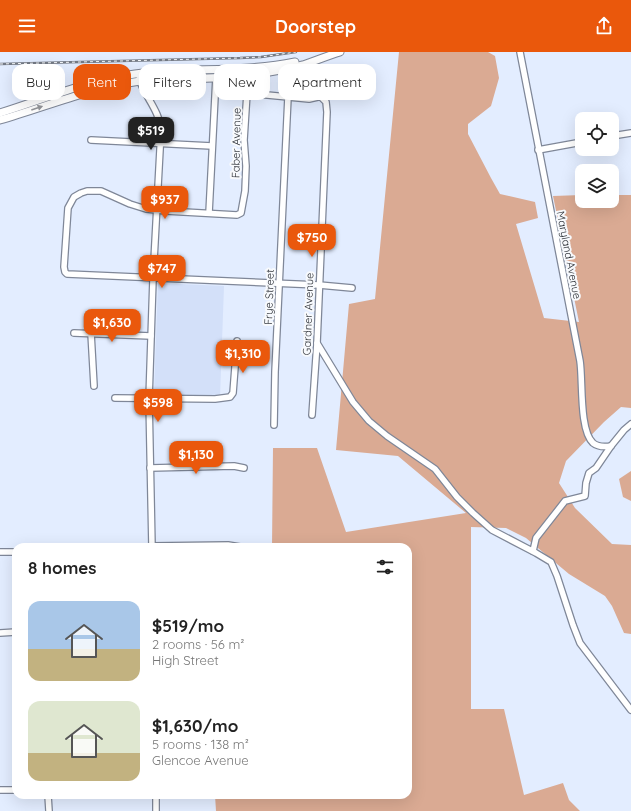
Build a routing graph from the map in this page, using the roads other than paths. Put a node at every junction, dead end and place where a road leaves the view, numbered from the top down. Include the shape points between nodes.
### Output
1 (340, 52) edge
2 (520, 52) edge
3 (270, 70) edge
4 (139, 78) joint
5 (150, 100) edge
6 (215, 100) edge
7 (247, 100) edge
8 (288, 100) edge
9 (324, 100) edge
10 (0, 113) edge
11 (0, 120) edge
12 (631, 133) edge
13 (619, 135) edge
14 (91, 140) dead end
15 (160, 143) junction
16 (575, 143) edge
17 (212, 146) junction
18 (538, 150) junction
19 (157, 210) junction
20 (209, 213) junction
21 (153, 279) junction
22 (279, 284) junction
23 (319, 285) junction
24 (352, 288) dead end
25 (74, 332) dead end
26 (91, 333) junction
27 (151, 336) junction
28 (237, 341) dead end
29 (318, 343) junction
30 (94, 386) dead end
31 (114, 398) dead end
32 (149, 399) junction
33 (312, 414) dead end
34 (631, 424) edge
35 (274, 425) dead end
36 (611, 446) junction
37 (150, 468) junction
38 (244, 468) dead end
39 (152, 543) edge
40 (533, 551) junction
41 (0, 552) edge
42 (12, 552) edge
43 (12, 632) edge
44 (0, 633) edge
45 (631, 710) edge
46 (0, 790) edge
47 (12, 790) edge
48 (48, 799) edge
49 (156, 799) edge
50 (49, 811) edge
51 (156, 811) edge

1 - 3 main road via 286,69
2 - 18 street, Maryland Avenue
4 - 10 main road via 100,81 80,86
11 -> 4 main road via 85,92
5 - 15 street via 159,118
6 - 17 street
7 - 20 street, Faber Avenue via 244,140 246,166 242,211 236,215
8 - 22 street, Frye Street
9 - 23 street, Gardner Avenue via 327,112
12 - 13 street
14 - 15 street
15 - 17 street
15 - 19 street
16 - 18 street
17 - 20 street
18 - 36 street, Maryland Avenue via 580,361 586,428 594,443 602,447
19 - 20 street
19 - 21 street
19 - 21 street via 139,207 98,191 81,193 74,197 69,204 64,267 66,273 72,274
21 - 22 street
21 - 27 street
22 - 23 street
22 - 35 street, Frye Street
23 - 24 street
23 - 29 street, Gardner Avenue
25 - 26 street
26 - 27 street
26 - 30 street
27 - 32 street
28 - 32 street via 233,393 230,397
29 - 33 street, Gardner Avenue
29 - 40 street via 342,386 375,427 435,468 457,497 492,530
31 - 32 street
32 - 37 street
34 - 36 street
36 - 40 street via 596,468 589,473 585,496 565,502 536,538
37 - 38 street
37 - 39 street
40 - 45 street via 551,562 580,643
41 - 42 street
43 - 44 street
46 - 47 street
48 - 50 street
49 - 51 street

